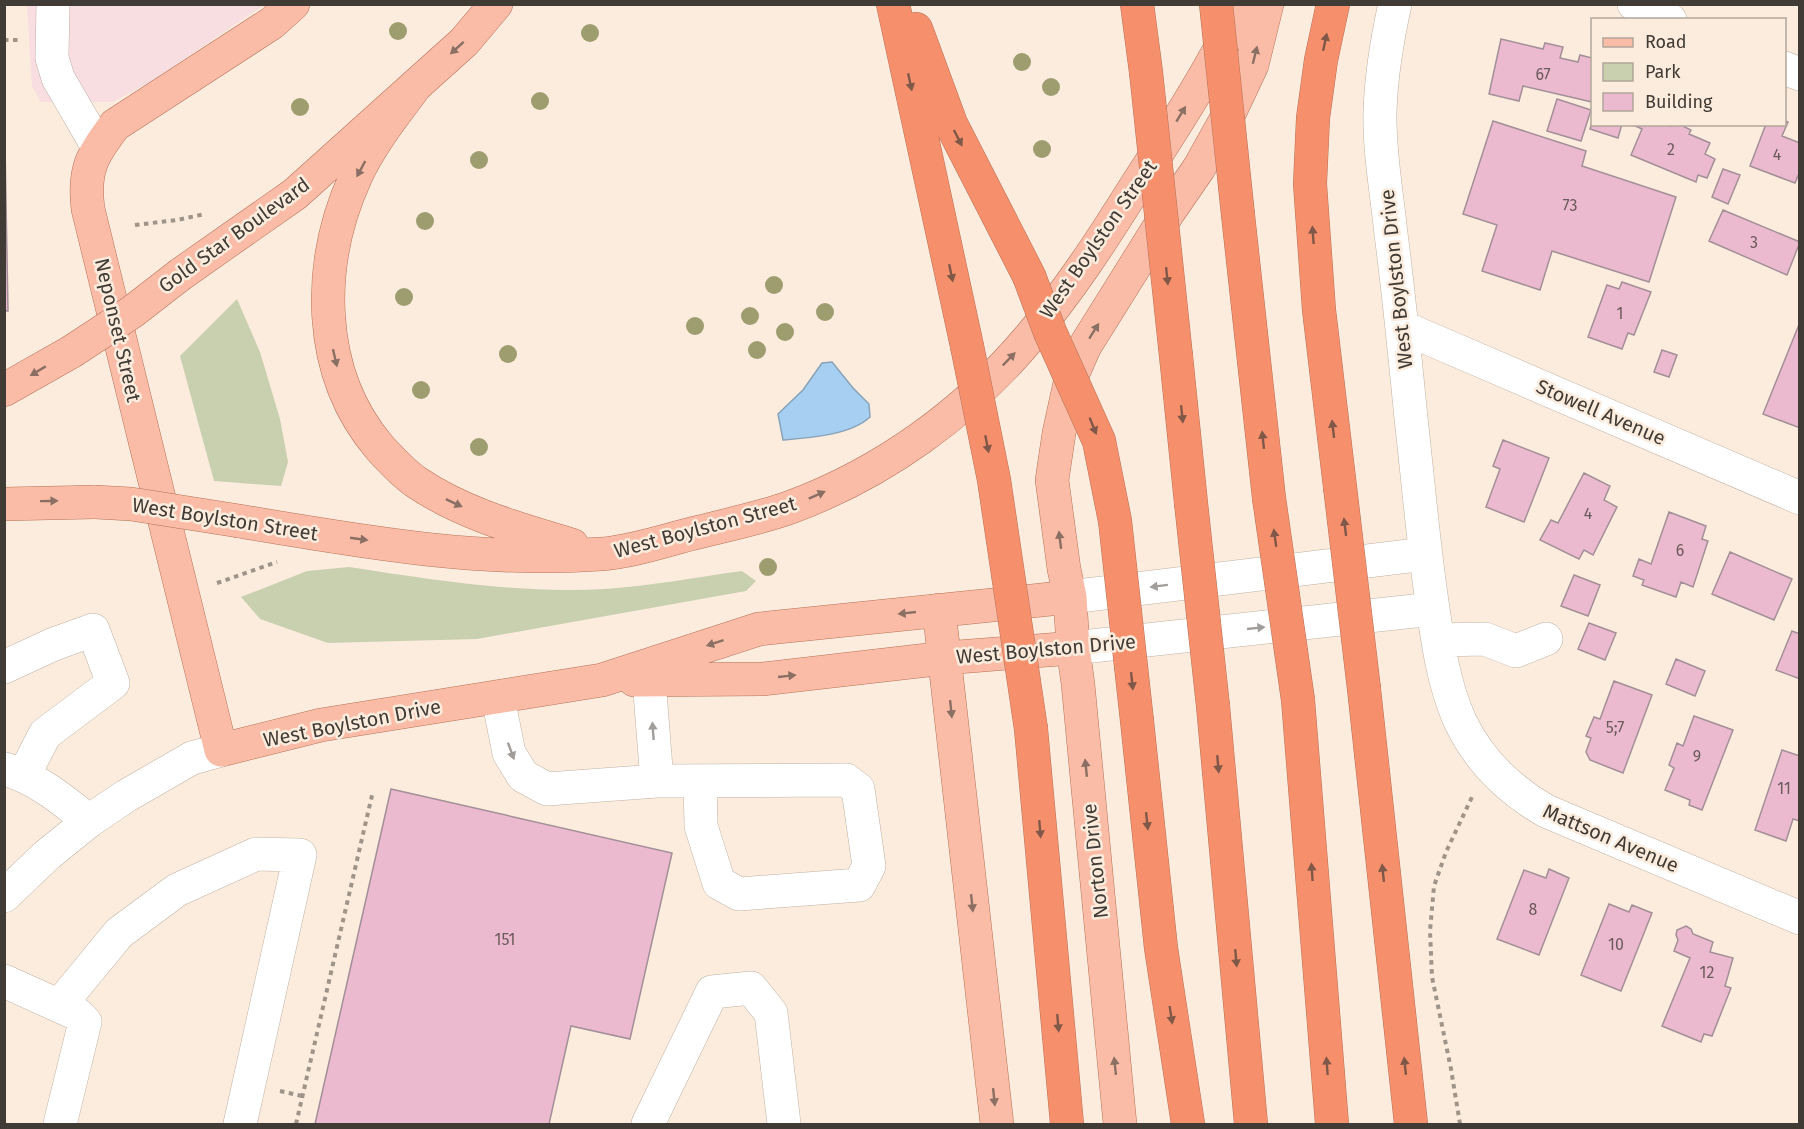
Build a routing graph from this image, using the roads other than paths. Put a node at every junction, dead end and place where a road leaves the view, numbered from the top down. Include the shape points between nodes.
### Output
1 (53, 4) edge
2 (293, 4) edge
3 (496, 4) edge
4 (894, 4) edge
5 (908, 4) edge
6 (1137, 4) edge
7 (1216, 4) edge
8 (1244, 4) edge
9 (1267, 4) edge
10 (1333, 4) edge
11 (1395, 4) edge
12 (1634, 4) edge
13 (1666, 18) edge
14 (1786, 68) edge
15 (1800, 74) edge
16 (416, 85) junction
17 (98, 147) junction
18 (1402, 327) junction
19 (4, 390) edge
20 (1800, 498) edge
21 (4, 504) edge
22 (605, 554) junction
23 (1425, 554) junction
24 (1070, 597) junction
25 (939, 609) junction
26 (1436, 625) junction
27 (1546, 639) dead end
28 (1073, 648) junction
29 (945, 658) junction
30 (4, 667) edge
31 (602, 680) junction
32 (649, 680) junction
33 (498, 698) junction
34 (221, 750) junction
35 (14, 772) edge
36 (700, 781) junction
37 (657, 782) junction
38 (90, 821) junction
39 (4, 896) edge
40 (1800, 918) edge
41 (4, 981) edge
42 (59, 1005) junction
43 (60, 1125) edge
44 (240, 1125) edge
45 (648, 1125) edge
46 (784, 1125) edge
47 (997, 1125) edge
48 (1067, 1125) edge
49 (1120, 1125) edge
50 (1188, 1125) edge
51 (1251, 1125) edge
52 (1332, 1125) edge
53 (1412, 1125) edge

1 - 17 street via 52,58 58,78
2 - 17 main road, Neponset Street via 272,23 115,125
3 -> 16 main road, Gold Star Boulevard via 464,42
4 -> 48 highway, bridge via 994,480 1031,729
5 -> 50 highway, bridge via 951,124 1029,276 1099,441 1115,521 1161,948
6 -> 51 highway, bridge via 1213,706
52 -> 7 highway, bridge via 1298,700 1269,498
22 -> 8 main road, West Boylston Street via 790,507 860,475 933,430 1029,338 1094,252 1198,87
24 -> 9 main road, Norton Drive via 1052,480 1071,378 1085,346 1228,116 1252,65
53 -> 10 highway, bridge via 1319,310 1310,184 1314,108
11 - 18 street, West Boylston Drive via 1380,113
12 - 13 street
14 - 15 street
16 -> 19 main road, Gold Star Boulevard, bridge via 295,194 132,312
16 -> 22 main road via 356,176 341,218 328,289 328,314 335,364 343,387 373,440 414,481 486,517
17 - 34 main road, Neponset Street via 85,186 88,208
18 - 20 street, Stowell Avenue
18 - 23 street, West Boylston Drive
21 -> 22 main road, West Boylston Street, bridge via 131,504 490,556
23 -> 24 street, West Boylston Drive
23 - 26 street, West Boylston Drive
24 - 25 main road, West Boylston Drive
24 - 28 main road, Norton Drive
25 - 29 main road
25 -> 31 main road, West Boylston Drive via 759,629
26 - 27 street via 1516,651
28 -> 26 street, West Boylston Drive
26 - 40 street, Mattson Avenue via 1448,689 1470,741 1487,766 1530,802
28 - 29 main road, West Boylston Drive
49 -> 28 main road, Norton Drive
32 -> 29 main road, West Boylston Drive via 762,679
29 -> 47 main road
30 - 35 street via 93,630 112,683 45,734
31 - 32 main road, West Boylston Drive
31 - 33 main road, West Boylston Drive
37 -> 32 street
33 - 34 main road, West Boylston Drive via 321,725
33 -> 37 street via 509,753 523,776 547,789
34 - 38 street, West Boylston Drive via 192,758
35 - 38 street via 62,799
36 - 36 street via 846,780 858,789 869,866 859,885 739,894 719,883 701,826
36 - 37 street
38 - 39 street, West Boylston Drive
41 - 42 street
42 - 43 street via 85,1022
42 - 44 street via 119,933 177,890 256,854 300,855
45 - 46 street via 712,992 751,988 771,1013

